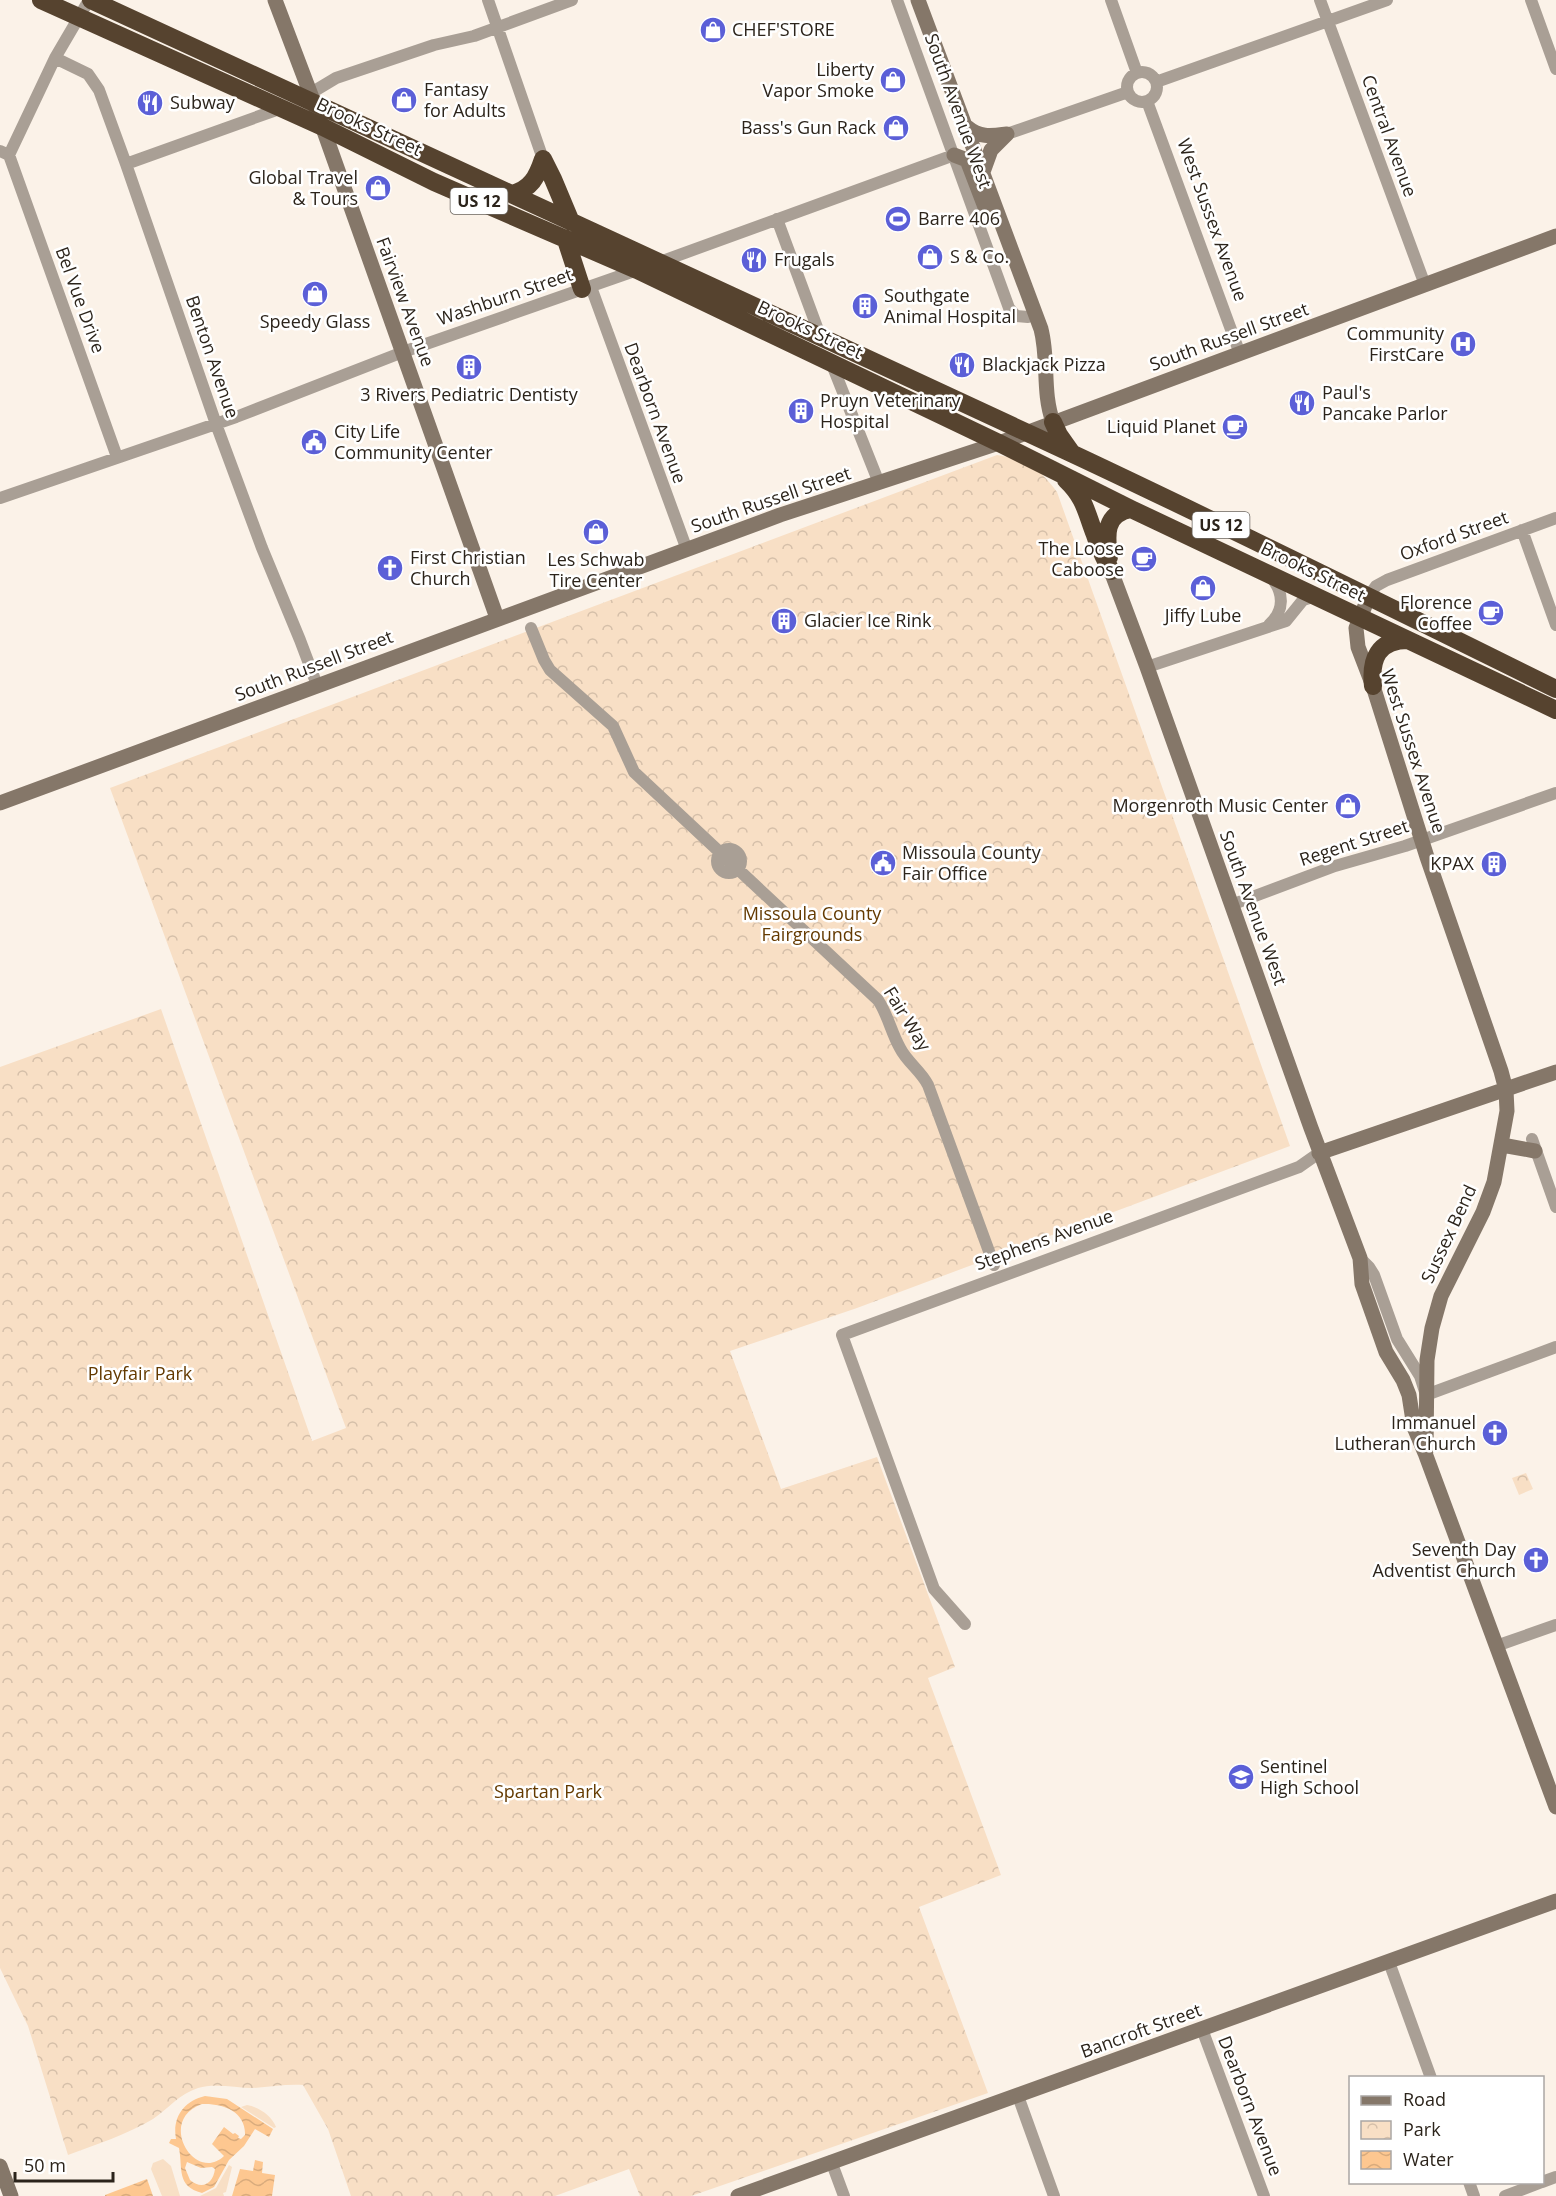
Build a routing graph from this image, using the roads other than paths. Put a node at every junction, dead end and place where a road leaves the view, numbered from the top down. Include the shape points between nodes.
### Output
1 (41, 0) edge
2 (90, 0) edge
3 (276, 0) edge
4 (488, 0) edge
5 (572, 0) edge
6 (897, 0) edge
7 (918, 0) edge
8 (1111, 0) edge
9 (1320, 0) edge
10 (1386, 0) edge
11 (1531, 0) edge
12 (78, 16) junction
13 (1328, 22) junction
14 (497, 27) junction
15 (55, 58) junction
16 (1556, 69) edge
17 (1137, 73) junction
18 (1156, 82) junction
19 (1128, 92) junction
20 (313, 98) junction
21 (1147, 101) junction
22 (279, 109) junction
23 (323, 127) junction
24 (967, 127) junction
25 (1007, 134) junction
26 (5, 153) edge
27 (954, 155) junction
28 (543, 159) junction
29 (126, 164) junction
30 (983, 172) junction
31 (512, 194) junction
32 (777, 219) junction
33 (571, 222) junction
34 (1556, 236) edge
35 (1008, 239) junction
36 (566, 240) junction
37 (662, 262) junction
38 (637, 270) junction
39 (1425, 285) junction
40 (586, 288) junction
41 (1035, 313) junction
42 (821, 338) junction
43 (402, 352) junction
44 (1240, 354) junction
45 (831, 362) junction
46 (1053, 422) junction
47 (216, 424) junction
48 (1027, 432) junction
49 (999, 443) junction
50 (1072, 454) junction
51 (117, 457) junction
52 (1058, 473) junction
53 (879, 483) junction
54 (0, 498) edge
55 (1124, 512) junction
56 (1556, 518) edge
57 (1522, 530) junction
58 (687, 550) junction
59 (1111, 571) junction
60 (1269, 574) junction
61 (1316, 596) junction
62 (1369, 596) junction
63 (497, 618) junction
64 (1360, 618) junction
65 (1556, 625) edge
66 (1269, 626) junction
67 (531, 628) dead end
68 (1408, 640) junction
69 (1147, 667) junction
70 (317, 686) junction
71 (1373, 686) junction
72 (1556, 689) edge
73 (1556, 710) edge
74 (1556, 793) edge
75 (0, 803) edge
76 (1422, 840) junction
77 (1231, 905) junction
78 (1556, 1072) edge
79 (1506, 1090) junction
80 (1502, 1145) junction
81 (1533, 1145) joint
82 (1319, 1153) junction
83 (1556, 1207) edge
84 (1360, 1258) junction
85 (994, 1265) dead end
86 (1556, 1347) edge
87 (1426, 1395) junction
88 (1425, 1452) junction
89 (964, 1624) dead end
90 (1556, 1625) edge
91 (1496, 1646) junction
92 (1556, 1807) edge
93 (1556, 1901) edge
94 (1389, 1962) junction
95 (1202, 2029) junction
96 (1430, 2076) edge
97 (1018, 2096) junction
98 (831, 2161) junction
99 (0, 2166) edge
100 (1537, 2184) edge
101 (10, 2196) edge
102 (738, 2196) edge
103 (844, 2196) edge
104 (1054, 2196) edge
105 (1264, 2196) edge
106 (1505, 2196) edge

1 - 12 highway, Brooks Street / US 12
2 - 12 street, Bel Vue Drive
2 - 20 highway, Brooks Street / US 12
3 - 20 street, Fairview Avenue
4 - 14 street
5 - 14 street
6 - 27 street, South Avenue West
7 - 24 street, South Avenue West
8 - 17 street
9 - 13 street, Central Avenue
10 - 13 street
11 - 16 street
12 - 15 street, Bel Vue Drive
12 - 22 highway, Brooks Street / US 12
13 - 18 street
13 - 39 street, Central Avenue
14 - 20 street via 336,78
14 - 28 street
15 - 26 street, Bel Vue Drive
15 - 29 street, Benton Avenue via 93,80
17 - 18 street via 1149,73
17 - 19 street via 1128,82
18 - 21 street via 1156,92
19 - 21 street via 1135,100
19 - 25 street
20 - 23 street, Fairview Avenue
20 - 31 highway, Brooks Street / US 12
21 - 44 street, West Sussex Avenue
22 - 23 highway, Brooks Street / US 12
22 - 29 street
23 - 36 highway, Brooks Street / US 12 via 434,182
23 - 43 street, Fairview Avenue
24 - 25 street via 982,136
24 - 30 street, South Avenue West
25 - 30 street via 991,150
26 - 51 street, Bel Vue Drive
27 - 32 street, Washburn Street
27 - 35 street via 967,160 988,215
27 - 41 street, South Avenue West via 1009,308 1016,316
28 - 31 highway, US 12 via 531,184
28 - 33 highway
29 - 47 street, Benton Avenue
30 - 35 street, South Avenue West
31 - 33 highway, Brooks Street / US 12
32 - 37 street, Washburn Street
32 - 42 street
33 - 37 highway, Brooks Street / US 12
34 - 39 street, South Russell Street
35 - 41 street, South Avenue West
36 - 38 highway, Brooks Street / US 12
36 - 40 highway
37 - 38 street, Washburn Street
37 - 42 highway, Brooks Street / US 12
38 - 40 street, Washburn Street
38 - 45 highway, Brooks Street / US 12
39 - 44 street, South Russell Street
40 - 43 street, Washburn Street
40 - 58 street, Dearborn Avenue
41 - 46 street, South Avenue West via 1045,343 1046,388
42 - 48 highway, Brooks Street / US 12
43 - 47 street, Washburn Street
43 - 63 street, Fairview Avenue
44 - 46 street, South Russell Street
45 - 49 highway, Brooks Street / US 12
45 - 53 street
46 - 48 street, South Russell Street
46 - 50 highway
47 - 51 street, Washburn Street
47 - 70 street, Benton Avenue
48 - 49 street, South Russell Street
48 - 50 highway, Brooks Street / US 12
49 - 52 highway, Brooks Street / US 12
49 - 53 street, South Russell Street
50 - 62 highway, Brooks Street / US 12
51 - 54 street, Washburn Street
52 - 55 highway, Brooks Street / US 12
52 - 59 highway via 1081,498
53 - 58 street, South Russell Street
55 - 59 highway via 1111,521 1107,533
55 - 60 highway, Brooks Street / US 12
56 - 57 street, Oxford Street
57 - 62 street, Oxford Street via 1387,580
57 - 65 street
58 - 63 street, South Russell Street
59 - 69 street, South Avenue West
60 - 61 highway, Brooks Street / US 12
60 - 66 street via 1282,601
61 - 64 highway, Brooks Street / US 12
61 - 66 street via 1303,600 1286,621
62 - 64 street, West Sussex Avenue
62 - 72 highway, Brooks Street / US 12
63 - 70 street, South Russell Street
64 - 68 highway, Brooks Street / US 12
64 - 71 street, West Sussex Avenue via 1356,639
66 - 69 street
67 - 85 street, Fair Way via 550,670 613,726 634,772 884,1009 901,1051 928,1085
68 - 71 highway via 1386,645 1378,653 1371,670
68 - 73 highway, Brooks Street / US 12
69 - 77 street, South Avenue West
70 - 75 street, South Russell Street
71 - 76 street, West Sussex Avenue
74 - 76 street, Regent Street
76 - 77 street, Regent Street via 1335,866
76 - 79 street, West Sussex Avenue
77 - 82 street, South Avenue West
78 - 79 street, Stephens Avenue
79 - 80 street, Sussex Bend
79 - 82 street, Stephens Avenue
80 - 81 street
80 - 87 street, Sussex Bend via 1483,1212 1441,1296 1429,1343
81 - 83 street
82 - 84 street, South Avenue West
82 - 89 street, Stephens Avenue via 1299,1167 842,1335 934,1590
84 - 87 street, South Avenue West via 1374,1275 1397,1340 1420,1376
84 - 88 street, South Avenue West via 1362,1284 1386,1352 1409,1395 1414,1427
86 - 87 street
87 - 88 street, South Avenue West
88 - 91 street, South Avenue West
90 - 91 street
91 - 92 street, South Avenue West
93 - 94 street, Bancroft Street
94 - 95 street, Bancroft Street
94 - 96 street
95 - 97 street, Bancroft Street
95 - 105 street, Dearborn Avenue
97 - 98 street, Bancroft Street
97 - 104 street
98 - 102 street, Bancroft Street
98 - 103 street
99 - 101 street
100 - 106 street

